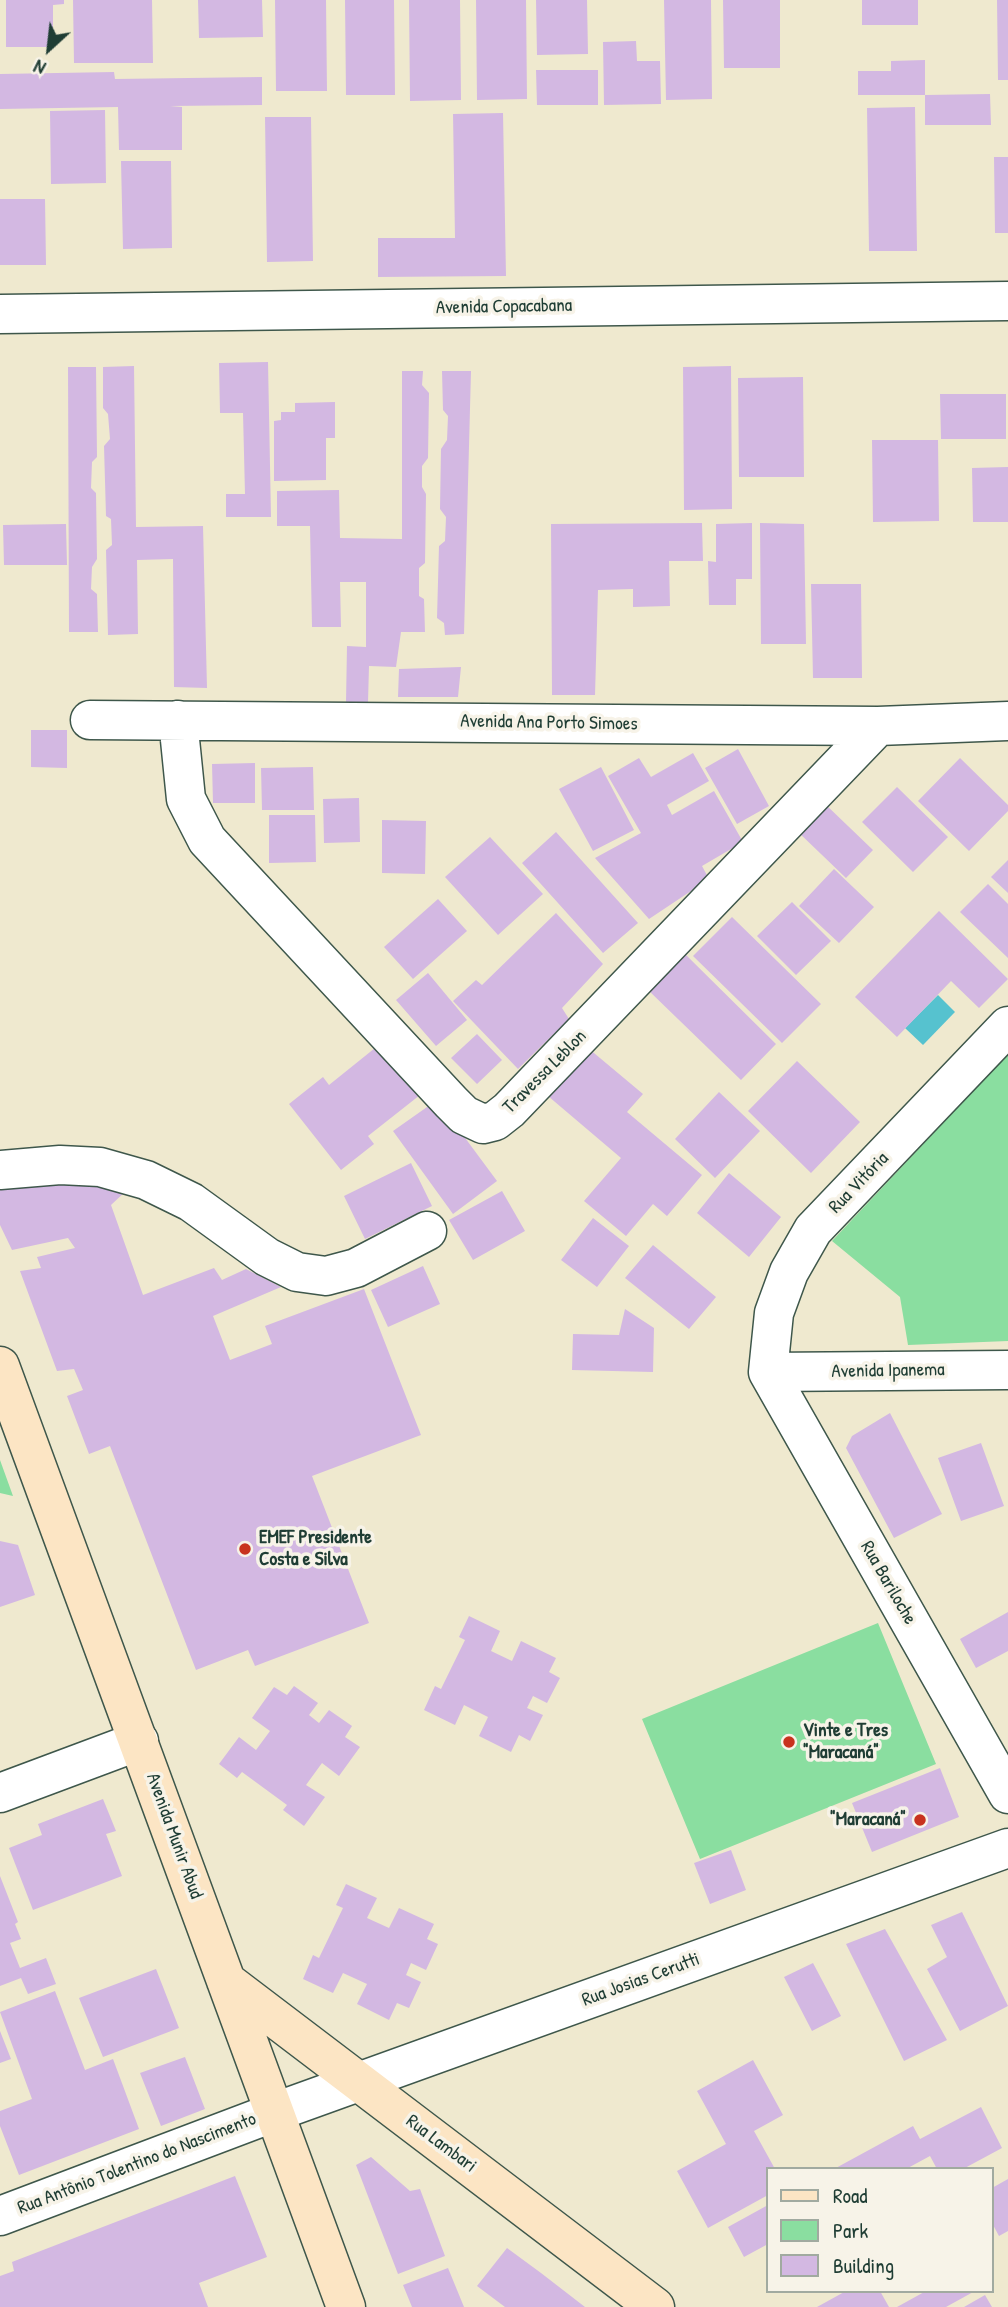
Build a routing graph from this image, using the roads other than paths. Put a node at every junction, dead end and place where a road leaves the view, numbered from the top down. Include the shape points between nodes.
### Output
1 (1008, 301) edge
2 (0, 314) edge
3 (90, 720) dead end
4 (178, 720) junction
5 (1008, 721) edge
6 (878, 726) junction
7 (1008, 1026) edge
8 (0, 1170) edge
9 (427, 1231) dead end
10 (0, 1366) edge
11 (1008, 1370) edge
12 (768, 1372) junction
13 (139, 1741) junction
14 (0, 1793) edge
15 (1008, 1794) edge
16 (1008, 1847) edge
17 (226, 1981) junction
18 (359, 2081) junction
19 (275, 2112) junction
20 (0, 2216) edge
21 (346, 2307) edge
22 (655, 2307) edge

1 - 2 street, Avenida Copacabana
3 - 4 street, Avenida Ana Porto Simoes
4 - 6 street, Avenida Ana Porto Simoes
4 - 6 street, Travessa Leblon via 186,799 207,840 451,1102 483,1124 509,1110
5 - 6 street, Avenida Ana Porto Simoes
7 - 12 street, Rua Vitória via 813,1230 789,1272 774,1313
8 - 9 street via 100,1167 146,1180 191,1202 297,1272 326,1276 356,1268
10 - 13 street, Avenida Munir Abud
11 - 12 street, Avenida Ipanema
12 - 15 street, Rua Bariloche
13 - 14 street
13 - 17 street, Avenida Munir Abud
16 - 18 street, Rua Josias Cerutti
17 - 18 street, Rua Lambari
17 - 19 street, Avenida Munir Abud
18 - 19 street, Rua Josias Cerutti
18 - 22 street, Rua Lambari
19 - 20 street, Rua Antônio Tolentino do Nascimento
19 - 21 street, Avenida Munir Abud

